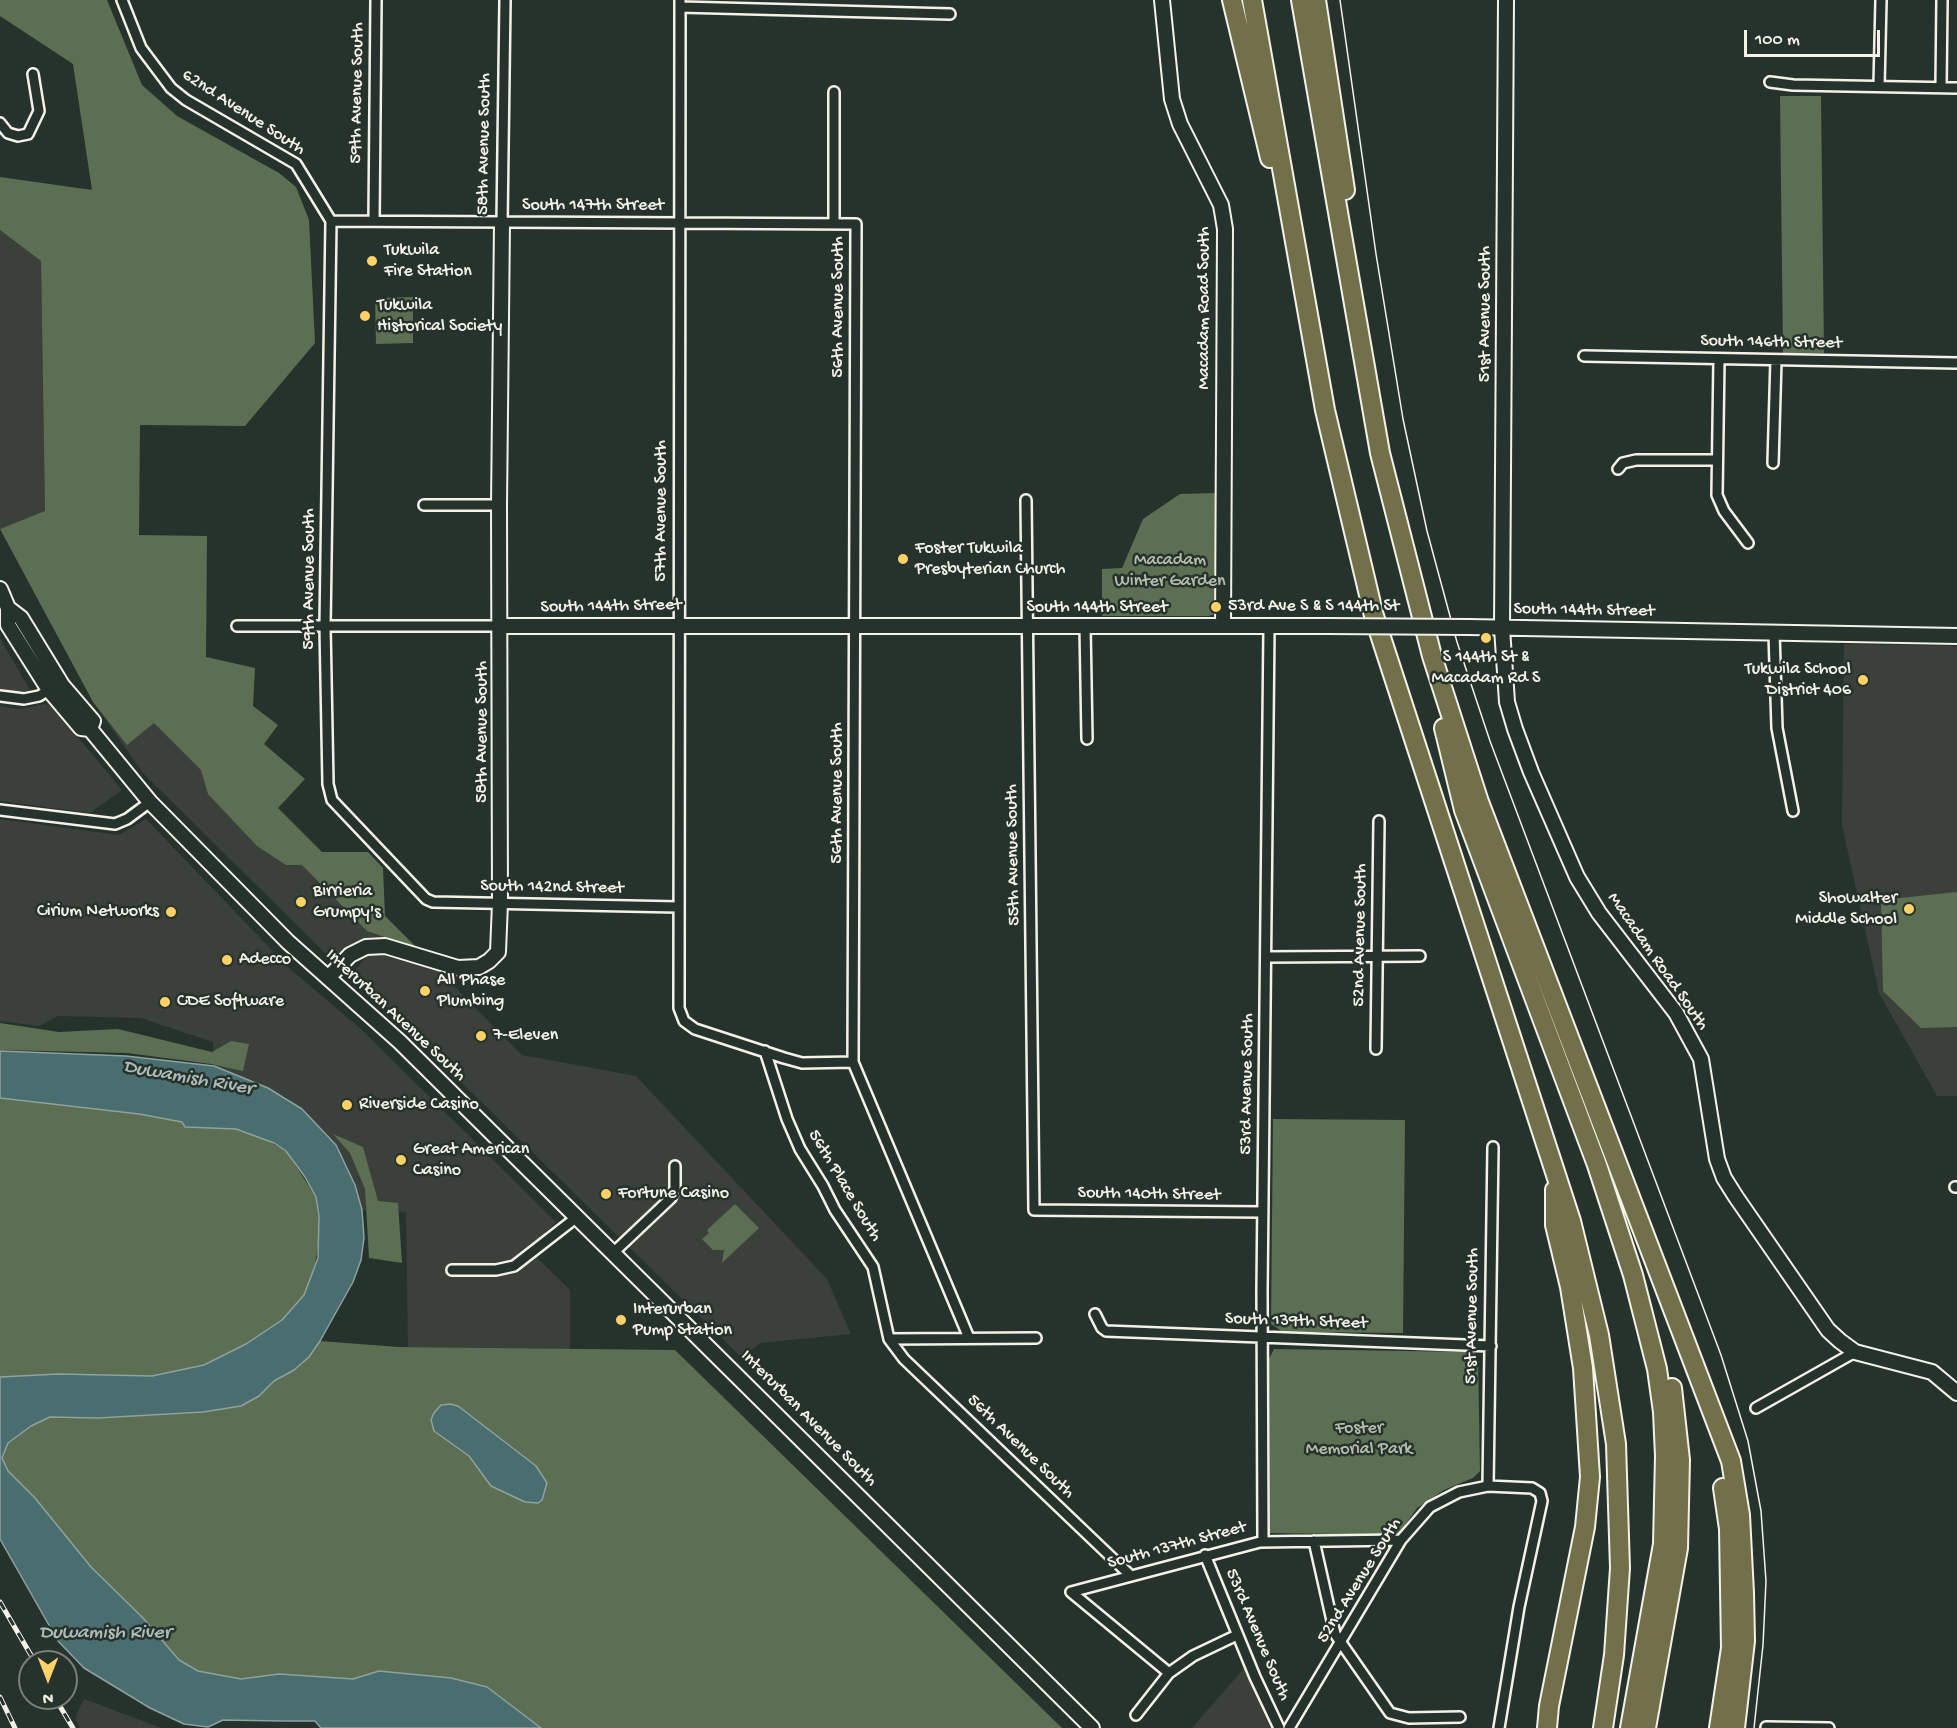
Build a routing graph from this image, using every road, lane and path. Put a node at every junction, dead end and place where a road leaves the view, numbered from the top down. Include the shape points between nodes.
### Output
1 (122, 0) edge
2 (376, 0) edge
3 (505, 0) edge
4 (1162, 0) edge
5 (1232, 0) edge
6 (1252, 0) edge
7 (1300, 0) edge
8 (1316, 0) edge
9 (1506, 0) edge
10 (1881, 0) edge
11 (1942, 0) edge
12 (680, 3) edge
13 (950, 14) dead end
14 (33, 74) dead end
15 (1770, 82) dead end
16 (1879, 86) junction
17 (1941, 87) junction
18 (1957, 88) edge
19 (834, 92) dead end
20 (0, 123) edge
21 (331, 221) junction
22 (374, 221) junction
23 (680, 222) junction
24 (502, 223) junction
25 (834, 224) junction
26 (856, 224) joint
27 (1300, 276) junction
28 (1358, 332) junction
29 (1584, 356) dead end
30 (1719, 359) junction
31 (1776, 360) junction
32 (1957, 363) edge
33 (1717, 460) junction
34 (1773, 463) dead end
35 (1617, 469) dead end
36 (1026, 500) dead end
37 (424, 505) dead end
38 (499, 505) junction
39 (1748, 543) dead end
40 (0, 589) edge
41 (8, 608) junction
42 (678, 624) junction
43 (237, 626) dead end
44 (325, 626) junction
45 (501, 626) junction
46 (856, 626) junction
47 (1028, 626) junction
48 (1085, 626) junction
49 (1223, 626) junction
50 (1269, 627) junction
51 (1502, 628) junction
52 (1774, 633) junction
53 (1957, 636) edge
54 (1431, 656) junction
55 (50, 690) junction
56 (0, 696) edge
57 (90, 729) junction
58 (1087, 739) dead end
59 (150, 802) junction
60 (0, 810) edge
61 (1793, 810) dead end
62 (1379, 821) dead end
63 (426, 899) joint
64 (500, 903) junction
65 (678, 907) junction
66 (1378, 956) junction
67 (1420, 956) dead end
68 (1266, 957) junction
69 (328, 978) junction
70 (1376, 1049) dead end
71 (765, 1051) junction
72 (854, 1062) junction
73 (1493, 1147) dead end
74 (675, 1167) dead end
75 (1555, 1176) junction
76 (1034, 1210) joint
77 (1263, 1212) junction
78 (578, 1217) junction
79 (1643, 1237) junction
80 (614, 1252) junction
81 (452, 1270) dead end
82 (1095, 1314) dead end
83 (969, 1338) junction
84 (1036, 1338) dead end
85 (1262, 1338) junction
86 (890, 1339) junction
87 (1491, 1346) junction
88 (1855, 1352) junction
89 (1693, 1364) junction
90 (1957, 1393) edge
91 (1756, 1408) dead end
92 (1488, 1486) junction
93 (1401, 1540) junction
94 (1263, 1541) junction
95 (1314, 1541) junction
96 (1205, 1555) junction
97 (1131, 1576) junction
98 (1237, 1635) junction
99 (1341, 1644) junction
100 (1168, 1673) junction
101 (1136, 1714) dead end
102 (1460, 1717) dead end
103 (1767, 1727) edge
104 (1092, 1728) edge
105 (1279, 1728) edge
106 (1289, 1728) edge
107 (1499, 1728) edge
108 (1547, 1728) edge
109 (1603, 1728) edge
110 (1630, 1728) edge
111 (1646, 1728) edge
112 (1719, 1728) edge
113 (1735, 1728) edge
114 (1829, 1728) edge

1 - 21 street, 62nd Avenue South via 141,48 171,87 186,100 296,164
2 - 22 street, 59th Avenue South
3 - 24 street, 58th Avenue South
4 - 49 street, Macadam Road South via 1172,99 1180,124 1221,205 1224,229
5 - 27 highway
6 - 27 highway
7 - 28 highway
8 - 28 highway via 1351,225
9 - 51 street, 51st Avenue South
10 - 16 street
11 - 17 street
12 - 13 street
12 - 23 street, 57th Avenue South
14 - 20 street via 39,111 28,134 8,133
15 - 16 street
16 - 17 street
17 - 18 street
19 - 25 street, 56th Avenue South
21 - 22 street, South 147th Street
21 - 44 street, 59th Avenue South
22 - 24 street, South 147th Street
23 - 24 street, South 147th Street
23 - 25 street, South 147th Street
23 - 42 street, 57th Avenue South
24 - 38 street, 58th Avenue South
25 - 26 street, South 147th Street
26 - 46 street, 56th Avenue South
27 - 75 highway via 1330,433 1374,616
28 - 54 highway via 1380,453
29 - 30 street, South 146th Street
30 - 31 street, South 146th Street
30 - 33 street
31 - 32 street, South 146th Street
31 - 34 street
33 - 35 street via 1636,460
33 - 39 street via 1719,503
36 - 47 street, 55th Avenue South
37 - 38 street
38 - 45 street, 58th Avenue South
40 - 41 street, Interurban Avenue South
41 - 55 street, Interurban Avenue South via 8,624
41 - 57 street, Interurban Avenue South via 21,618 62,685 93,722
42 - 45 street, South 144th Street
42 - 46 street, South 144th Street
42 - 65 street, 57th Avenue South
43 - 44 street, South 144th Street
44 - 45 street, South 144th Street
44 - 63 street, 59th Avenue South via 329,793
45 - 64 street, 58th Avenue South
46 - 47 street, South 144th Street
46 - 72 street, 56th Avenue South
47 - 48 street, South 144th Street
47 - 76 street, 55th Avenue South
48 - 49 street, South 144th Street
48 - 58 street
49 - 50 street, South 144th Street
50 - 51 street, South 144th Street, bridge
50 - 68 street, 53rd Avenue South
51 - 52 street, South 144th Street
51 - 88 street, Macadam Road South via 1507,702 1531,772 1577,877 1599,913 1676,1013 1701,1059 1714,1145 1724,1178 1828,1330
52 - 53 street, South 144th Street
52 - 61 street via 1777,728
54 - 79 highway via 1479,802
54 - 110 highway via 1448,751 1464,810 1597,1165 1644,1310 1657,1369 1664,1445 1663,1544
55 - 56 street via 24,699
55 - 57 street, Interurban Avenue South via 81,728
57 - 59 street, Interurban Avenue South
59 - 60 street via 115,824
59 - 69 street, Interurban Avenue South
62 - 66 street, 52nd Avenue South
63 - 64 street, South 142nd Street via 441,904
64 - 65 street, South 142nd Street
64 - 69 street, 58th Avenue South via 500,942 494,957 478,967 458,968 374,945 350,955
65 - 71 street, 57th Avenue South via 678,1000 684,1021 695,1029
66 - 67 street
66 - 68 street
66 - 70 street, 52nd Avenue South
68 - 77 street, 53rd Avenue South
69 - 78 street, Interurban Avenue South via 400,1042
71 - 72 street via 802,1063
71 - 86 street, 56th Place South via 786,1119 800,1149 873,1267
72 - 83 street, 56th Avenue South
73 - 87 street, 51st Avenue South
74 - 80 street via 671,1198
75 - 108 highway via 1555,1225 1583,1368 1590,1477 1585,1527
75 - 109 highway via 1587,1279 1616,1444 1620,1568 1614,1655
76 - 77 street, South 140th Street
77 - 85 street, 53rd Avenue South
78 - 80 street, Interurban Avenue South
78 - 81 street via 514,1266
79 - 89 highway
79 - 111 highway via 1646,1282 1673,1393 1681,1493 1678,1548
80 - 104 street, Interurban Avenue South
82 - 85 street, South 139th Street via 1106,1331
83 - 84 street
83 - 86 street
85 - 87 street, South 139th Street
85 - 94 street, 53rd Avenue South
86 - 97 street, 56th Avenue South via 904,1359
87 - 92 street, 51st Avenue South
88 - 90 street, Macadam Road South via 1932,1372
88 - 91 street
89 - 112 highway via 1720,1469 1729,1528 1731,1648
89 - 113 highway via 1731,1461 1740,1515 1744,1641
92 - 93 street, 52nd Avenue South via 1459,1492 1430,1507
92 - 107 street, 52nd Avenue South via 1532,1488 1540,1493 1542,1501
93 - 95 street, South 137th Street
93 - 99 street, 52nd Avenue South
94 - 95 street, South 137th Street
94 - 96 street, South 137th Street
95 - 99 street via 1332,1627
96 - 97 street, South 137th Street
96 - 98 street, 53rd Avenue South
97 - 100 street, South 137th Street via 1071,1592
98 - 100 street
98 - 105 street, 53rd Avenue South
99 - 102 street via 1390,1713 1409,1718
99 - 106 street, 52nd Avenue South
100 - 101 street
103 - 114 street

